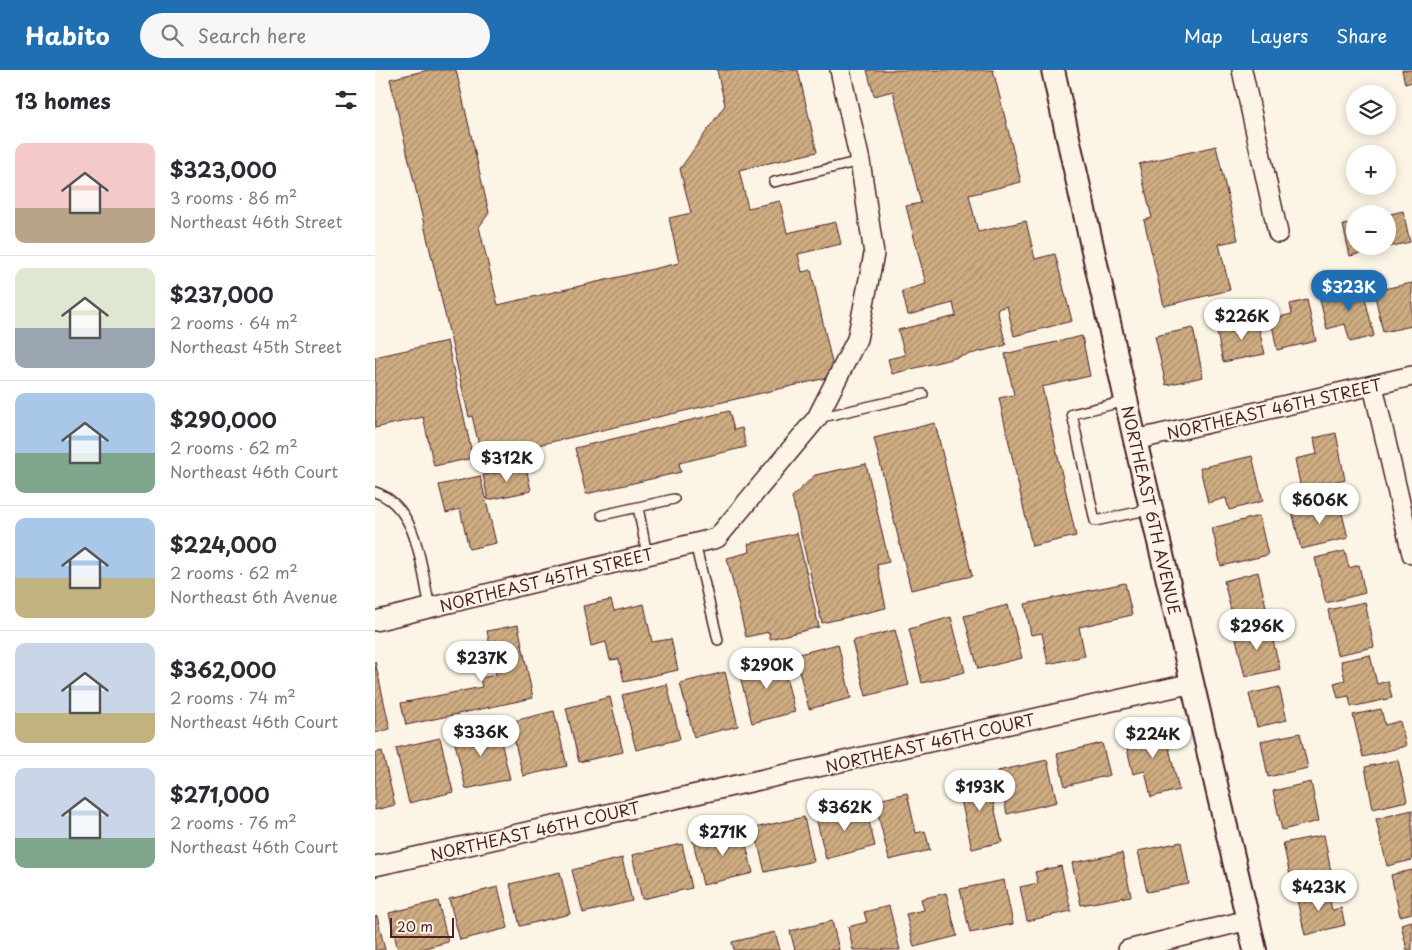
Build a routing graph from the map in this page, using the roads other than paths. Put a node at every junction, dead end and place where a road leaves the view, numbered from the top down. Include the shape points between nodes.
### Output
1 (840, 70) edge
2 (1053, 70) edge
3 (1242, 70) edge
4 (860, 161) junction
5 (774, 182) dead end
6 (1277, 233) dead end
7 (1412, 376) edge
8 (1373, 386) junction
9 (923, 394) dead end
10 (1127, 401) junction
11 (817, 418) junction
12 (1135, 440) junction
13 (375, 492) edge
14 (674, 499) dead end
15 (638, 507) junction
16 (1152, 509) junction
17 (602, 515) dead end
18 (695, 543) junction
19 (1412, 554) edge
20 (647, 555) junction
21 (430, 607) junction
22 (375, 620) edge
23 (718, 640) dead end
24 (1193, 683) junction
25 (375, 866) edge
26 (1248, 920) junction
27 (1128, 950) edge
28 (1255, 950) edge

1 - 4 street
2 - 10 street, NORTHEAST 6TH AVENUE
3 - 6 street
4 - 5 lane
4 - 11 street via 874,254 857,339
7 - 8 street, NORTHEAST 46TH STREET
8 - 12 street, NORTHEAST 46TH STREET
8 - 19 street
9 - 11 lane
10 - 12 street, NORTHEAST 6TH AVENUE
10 - 16 lane via 1071,414 1095,521
11 - 18 street, NORTHEAST 45TH STREET via 717,538
12 - 16 street, NORTHEAST 6TH AVENUE
13 - 21 lane via 387,496 399,508 413,530
14 - 15 lane
15 - 17 lane
15 - 20 lane
16 - 24 street, NORTHEAST 6TH AVENUE
18 - 20 street, NORTHEAST 45TH STREET
18 - 23 lane
20 - 21 street, NORTHEAST 45TH STREET
21 - 22 street, NORTHEAST 45TH STREET
24 - 25 street, NORTHEAST 46TH COURT
24 - 26 street, NORTHEAST 6TH AVENUE
26 - 27 street
26 - 28 street, NORTHEAST 6TH AVENUE

